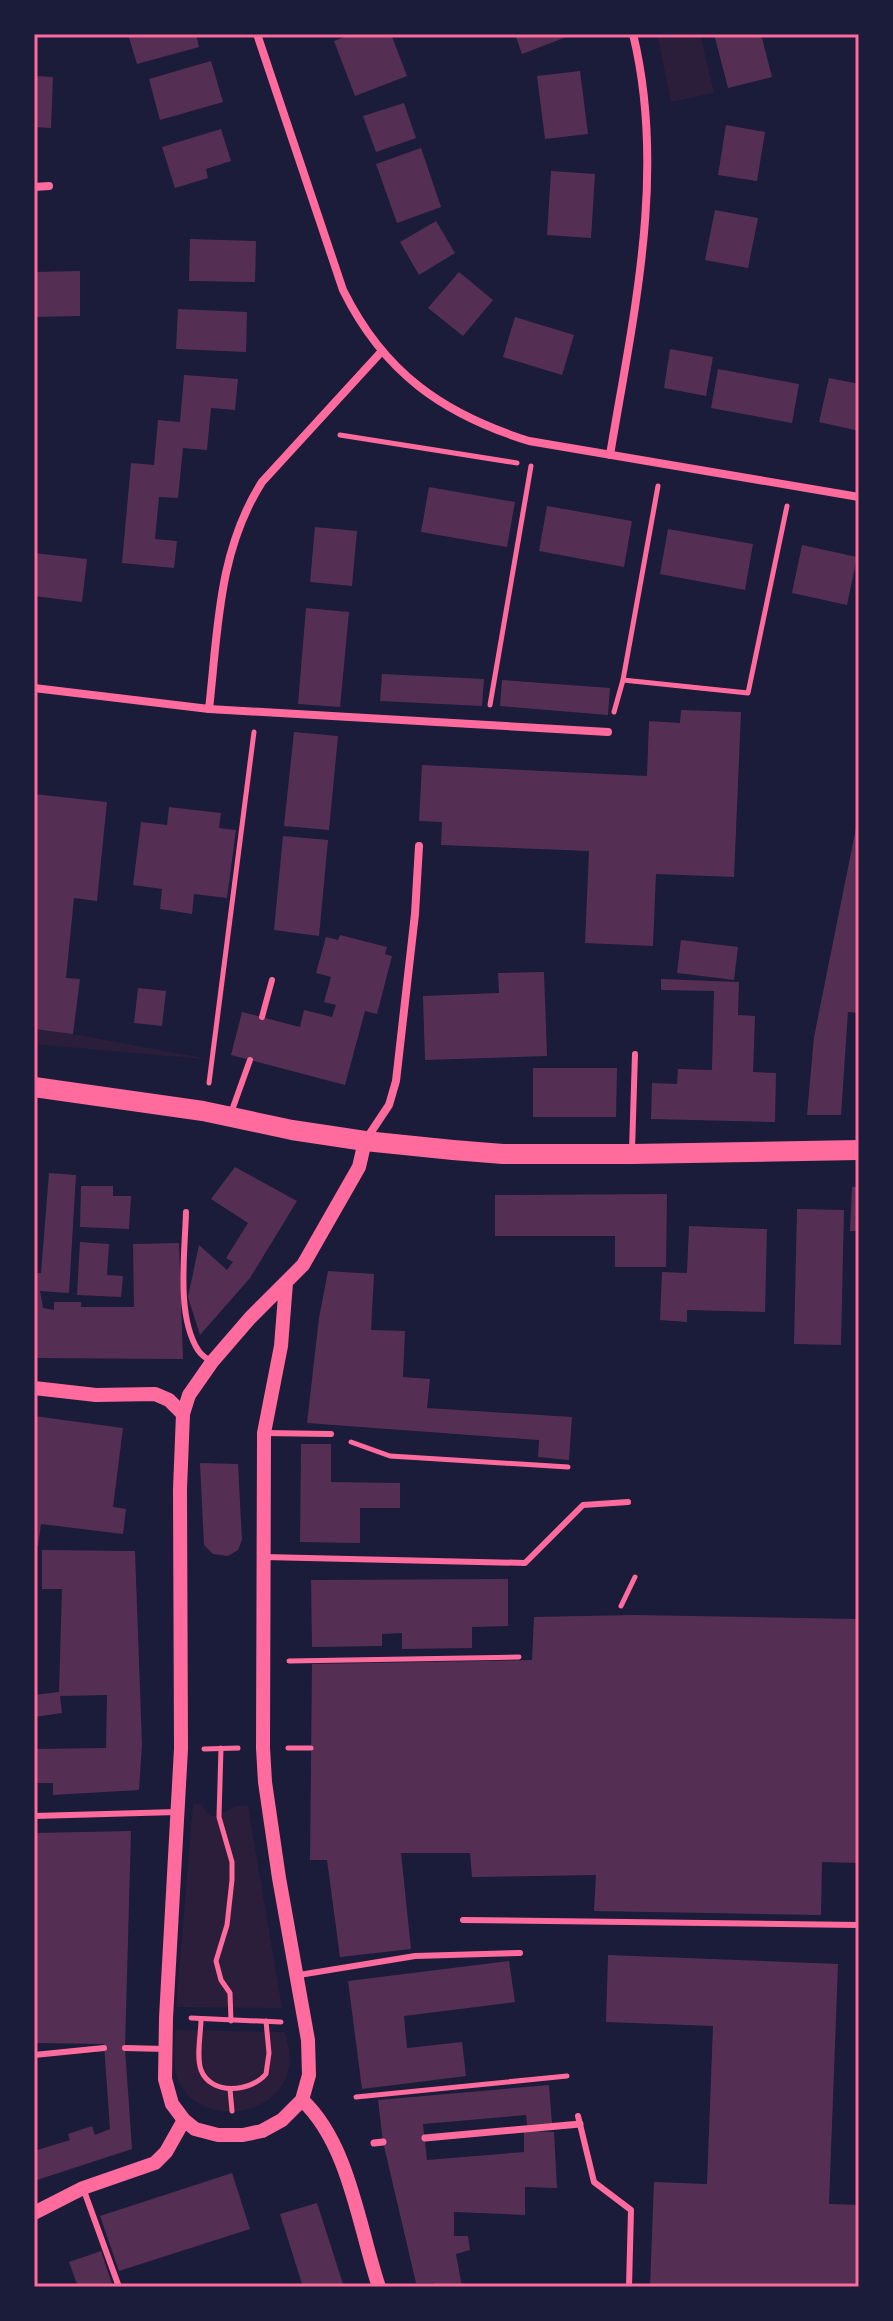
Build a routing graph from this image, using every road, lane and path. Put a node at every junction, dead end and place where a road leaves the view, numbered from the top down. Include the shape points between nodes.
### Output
1 (257, 34) edge
2 (633, 34) edge
3 (49, 186) dead end
4 (34, 187) edge
5 (382, 351) junction
6 (610, 455) junction
7 (531, 466) dead end
8 (658, 486) dead end
9 (859, 497) edge
10 (787, 505) dead end
11 (623, 680) junction
12 (34, 688) edge
13 (209, 709) junction
14 (256, 712) junction
15 (487, 725) junction
16 (608, 732) joint
17 (419, 846) dead end
18 (272, 980) dead end
19 (262, 1017) dead end
20 (635, 1054) dead end
21 (250, 1060) dead end
22 (34, 1087) edge
23 (203, 1111) junction
24 (230, 1117) junction
25 (365, 1141) junction
26 (859, 1150) edge
27 (632, 1154) junction
28 (186, 1212) dead end
29 (286, 1283) junction
30 (212, 1362) junction
31 (34, 1388) edge
32 (183, 1414) junction
33 (264, 1433) junction
34 (331, 1434) joint
35 (568, 1467) dead end
36 (628, 1502) dead end
37 (264, 1557) junction
38 (635, 1577) dead end
39 (621, 1606) dead end
40 (519, 1657) dead end
41 (289, 1661) dead end
42 (221, 1748) junction
43 (246, 1748) dead end
44 (289, 1748) dead end
45 (311, 1748) dead end
46 (181, 1749) junction
47 (177, 1812) junction
48 (34, 1816) edge
49 (463, 1920) dead end
50 (859, 1925) edge
51 (520, 1953) dead end
52 (295, 1975) junction
53 (166, 2018) junction
54 (201, 2019) junction
55 (231, 2021) junction
56 (266, 2021) junction
57 (284, 2022) dead end
58 (104, 2048) dead end
59 (125, 2048) dead end
60 (165, 2049) junction
61 (34, 2055) edge
62 (567, 2076) dead end
63 (230, 2089) junction
64 (356, 2097) dead end
65 (302, 2100) junction
66 (232, 2111) dead end
67 (184, 2120) junction
68 (579, 2120) joint
69 (425, 2138) dead end
70 (383, 2142) dead end
71 (374, 2143) dead end
72 (83, 2188) junction
73 (34, 2213) edge
74 (119, 2287) edge
75 (379, 2287) edge
76 (629, 2287) edge

1 - 5 street via 343,290 358,321
2 - 6 street via 647,189 639,285
3 - 4 street
5 - 6 street via 460,415 529,441
5 - 13 street via 262,482 235,534 225,574
6 - 9 street
7 - 15 path
8 - 11 path
10 - 11 path via 748,693
11 - 16 path
12 - 13 street
13 - 14 street
14 - 15 street
14 - 23 path via 214,1060
15 - 16 street
17 - 25 street via 396,1081 389,1105
18 - 19 lane
20 - 27 lane
21 - 24 lane
22 - 23 main road
23 - 24 main road
24 - 25 main road
25 - 27 main road via 503,1154
25 - 29 street via 359,1167 340,1202 303,1265
26 - 27 main road
28 - 30 lane via 185,1303 199,1353
29 - 30 street
29 - 33 street via 281,1346
30 - 32 street via 189,1395
31 - 32 street via 155,1394
32 - 46 street
33 - 34 lane
33 - 37 street
34 - 35 path via 390,1456
36 - 37 lane via 583,1505 525,1563
37 - 52 street via 265,1782
38 - 39 path
40 - 41 path
42 - 43 path
42 - 46 path
42 - 55 path via 219,1817 232,1880 216,1961 230,1993
44 - 45 path
46 - 47 street
47 - 48 lane
47 - 53 street
49 - 50 lane
51 - 52 lane via 415,1956
52 - 65 street via 308,2040 309,2075
53 - 54 path
53 - 60 street
54 - 55 path
54 - 63 path via 202,2073
55 - 56 path
56 - 57 path
56 - 63 path via 266,2074 251,2086
58 - 61 lane
59 - 60 lane
60 - 67 street via 168,2093
62 - 64 path
63 - 66 path
65 - 67 street via 282,2120 243,2135 218,2135
65 - 75 street via 334,2144
67 - 72 street via 155,2163
68 - 69 street
68 - 76 lane via 594,2182 631,2210
70 - 71 street
72 - 73 street
72 - 74 lane

